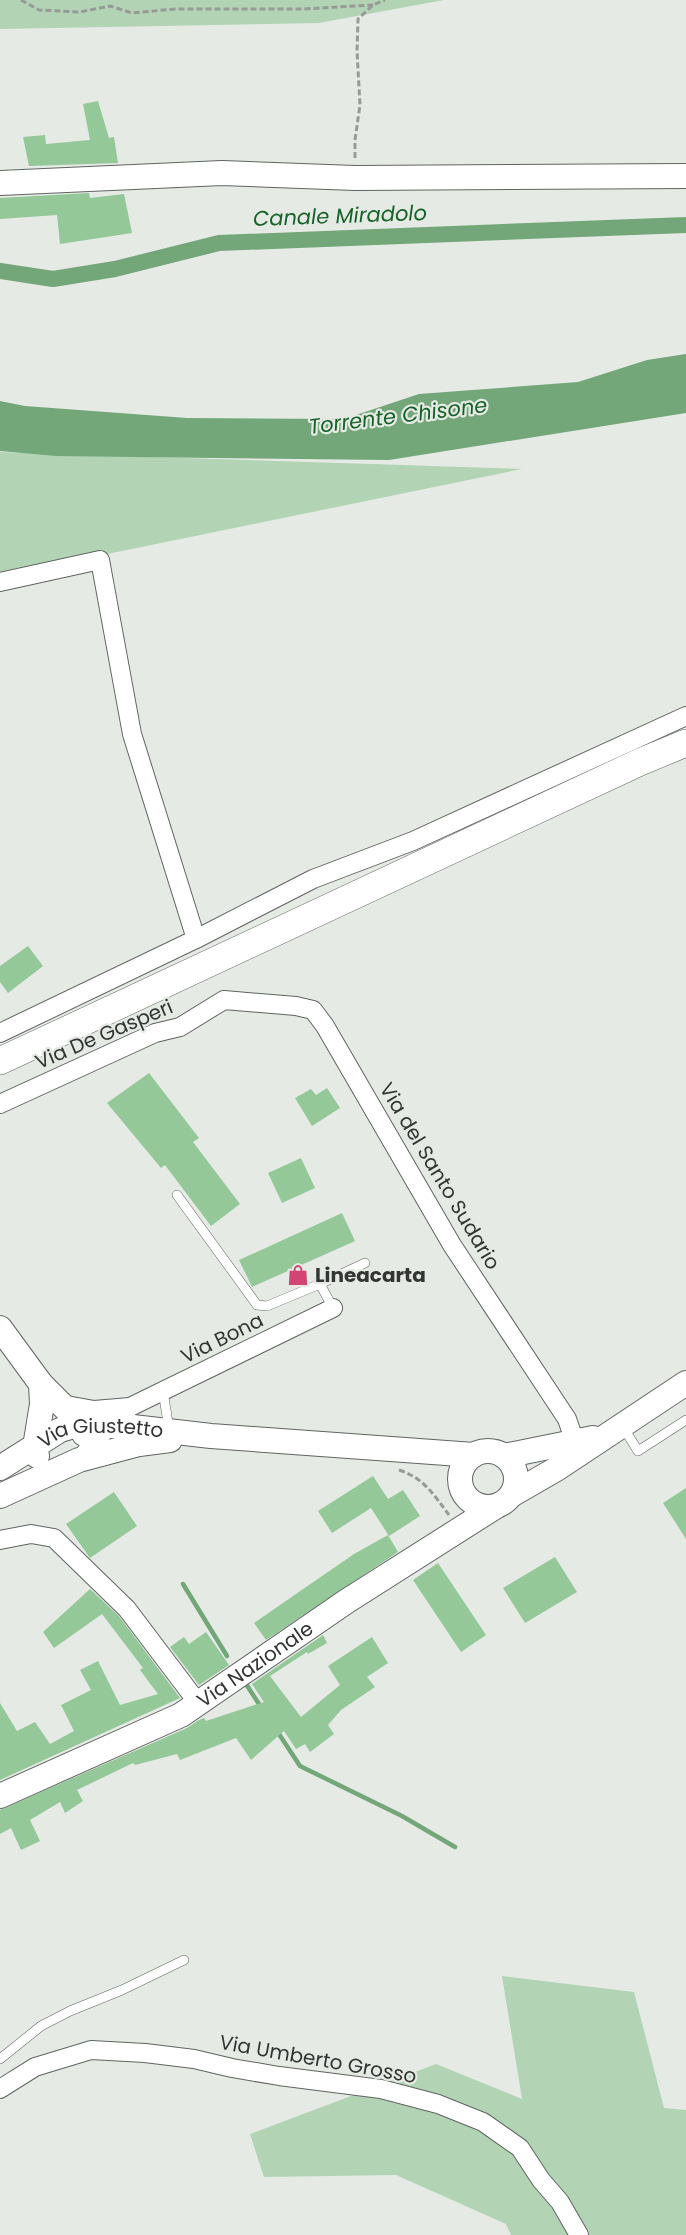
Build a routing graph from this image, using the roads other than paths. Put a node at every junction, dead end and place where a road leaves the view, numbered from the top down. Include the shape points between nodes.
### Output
1 (686, 176) edge
2 (0, 183) edge
3 (0, 582) edge
4 (686, 716) edge
5 (686, 743) edge
6 (196, 939) junction
7 (224, 1000) joint
8 (0, 1033) edge
9 (0, 1061) edge
10 (0, 1104) edge
11 (177, 1196) dead end
12 (365, 1263) dead end
13 (320, 1284) junction
14 (333, 1308) joint
15 (0, 1328) edge
16 (686, 1383) edge
17 (41, 1384) junction
18 (163, 1391) junction
19 (61, 1404) junction
20 (129, 1407) junction
21 (686, 1420) edge
22 (83, 1426) junction
23 (110, 1426) junction
24 (614, 1430) junction
25 (170, 1431) junction
26 (211, 1436) junction
27 (575, 1442) junction
28 (35, 1447) junction
29 (474, 1455) junction
30 (504, 1455) junction
31 (79, 1460) junction
32 (403, 1460) junction
33 (0, 1468) edge
34 (42, 1476) junction
35 (462, 1489) junction
36 (0, 1496) edge
37 (504, 1500) junction
38 (453, 1531) junction
39 (0, 1540) edge
40 (198, 1703) junction
41 (0, 1796) edge
42 (184, 1960) dead end
43 (0, 2059) edge
44 (0, 2088) edge
45 (579, 2235) edge

1 - 2 street via 355,178 222,173
3 - 6 street via 99,560 132,734
4 - 6 street via 413,841 313,879
5 - 9 main road
6 - 8 street
7 - 10 street, Via De Gasperi via 180,1027 155,1033
7 - 27 street, Via del Santo Sudario via 296,1005 313,1010 452,1245 567,1419
11 - 13 lane via 257,1305 267,1306
12 - 13 lane
13 - 14 lane
14 - 18 street, Via Bona
15 - 17 street
16 - 24 street, Via Nazionale
17 - 19 street
17 - 28 street
18 - 20 street, Via Bona
18 - 25 lane
19 - 20 street via 94,1410
19 - 22 street
20 - 23 street
21 - 24 lane via 638,1450
22 - 23 street, Via Giustetto
22 - 28 street, Via Giustetto via 60,1430
22 - 31 street via 84,1447
23 - 25 street, Via Giustetto
23 - 31 street
24 - 27 street
24 - 37 street, Via Nazionale
25 - 26 street, Via Giustetto
26 - 31 street, Via Giustetto via 139,1443
26 - 32 street, Via Giustetto
27 - 30 street
28 - 33 street, Via Giustetto
28 - 34 street
29 - 30 street via 489,1451
29 - 32 street, Via Giustetto
29 - 35 street via 463,1467
30 - 37 street via 517,1477
31 - 34 street, Via Giustetto
32 - 35 street, Via Giustetto
34 - 36 street, Via Giustetto
35 - 37 street via 477,1506
35 - 38 street via 463,1516
37 - 38 street, Via Nazionale
38 - 40 street, Via Nazionale
39 - 40 street via 32,1534 54,1538 127,1609
40 - 41 street, Via Nazionale via 181,1715
42 - 43 lane via 41,2026
44 - 45 street, Via Umberto Grosso via 35,2067 91,2050 194,2059 392,2092 438,2104 483,2122 520,2148

